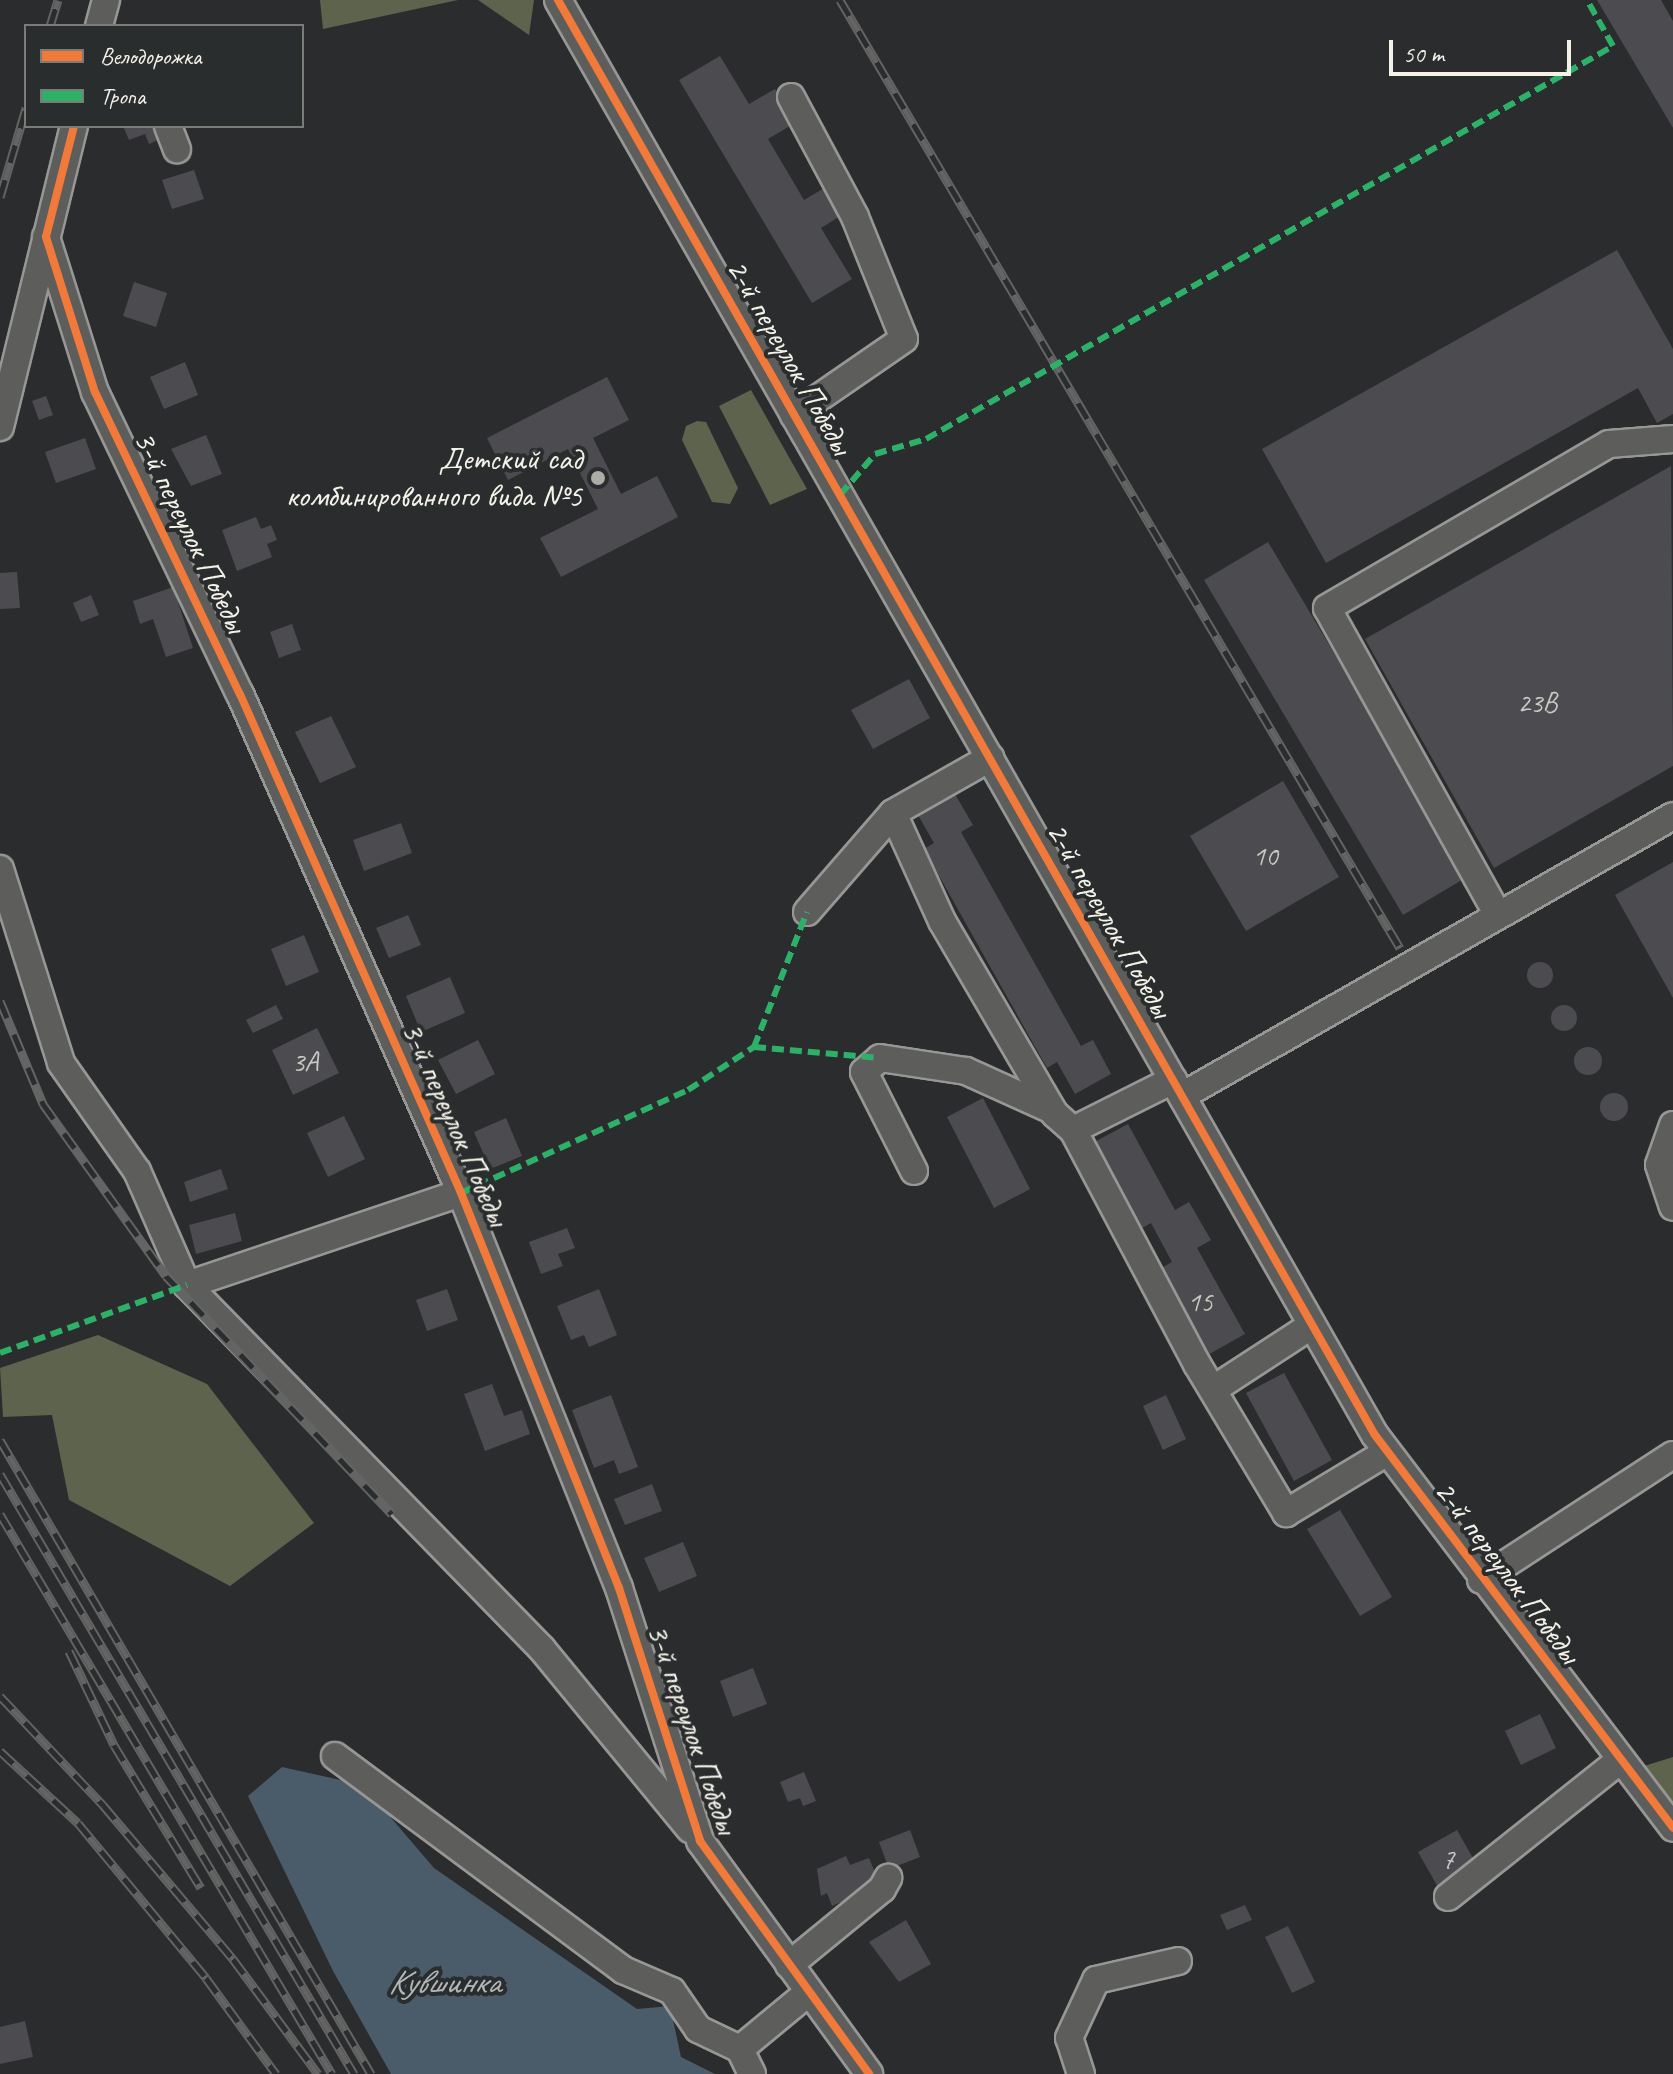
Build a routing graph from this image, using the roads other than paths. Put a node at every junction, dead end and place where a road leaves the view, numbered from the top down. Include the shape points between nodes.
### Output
1 (106, 0) edge
2 (558, 0) edge
3 (100, 24) edge
4 (791, 97) dead end
5 (73, 128) edge
6 (46, 237) junction
7 (794, 415) junction
8 (0, 427) edge
9 (1673, 439) edge
10 (990, 758) junction
11 (893, 813) junction
12 (1673, 816) edge
13 (0, 869) edge
14 (807, 912) dead end
15 (1498, 915) junction
16 (1177, 1088) junction
17 (1052, 1110) junction
18 (1673, 1125) edge
19 (1073, 1130) junction
20 (914, 1171) dead end
21 (461, 1193) junction
22 (1673, 1207) edge
23 (187, 1285) junction
24 (1312, 1325) junction
25 (1214, 1389) junction
26 (1387, 1452) junction
27 (1673, 1455) edge
28 (1481, 1580) junction
29 (335, 1756) dead end
30 (1620, 1760) junction
31 (1673, 1828) edge
32 (700, 1841) junction
33 (888, 1878) dead end
34 (1448, 1897) dead end
35 (1178, 1961) dead end
36 (789, 1965) junction
37 (809, 1992) junction
38 (740, 2049) junction
39 (752, 2074) edge
40 (869, 2074) edge
41 (1081, 2074) edge

1 - 3 street
2 - 7 street, 2-й переулок Победы
4 - 7 street via 855,217 904,339
5 - 6 street
6 - 8 street
6 - 21 street, 3-й переулок Победы via 95,392 240,694
7 - 10 street, 2-й переулок Победы
9 - 15 street via 1609,444 1327,608
10 - 11 street
10 - 16 street, 2-й переулок Победы
11 - 14 street
11 - 17 street via 942,921
12 - 15 street
13 - 23 street via 61,1063 137,1171
15 - 16 street
16 - 19 street
16 - 24 street, 2-й переулок Победы
17 - 19 street
17 - 20 street via 966,1071 880,1058 864,1072
18 - 22 street via 1659,1165
19 - 25 street
21 - 23 street
21 - 32 street, 3-й переулок Победы via 619,1588
23 - 32 street via 542,1649
24 - 25 street
24 - 26 street, 2-й переулок Победы
25 - 26 street via 1286,1513
26 - 28 street, 2-й переулок Победы
27 - 28 street
28 - 30 street, 2-й переулок Победы
29 - 38 street via 623,1970 672,1991 698,2029
30 - 31 street, 2-й переулок Победы
30 - 34 street
32 - 36 street, 3-й переулок Победы
33 - 36 street via 882,1889
35 - 41 street via 1096,1980 1069,2038
36 - 37 street, 3-й переулок Победы
37 - 38 street
37 - 40 street, 3-й переулок Победы
38 - 39 street

